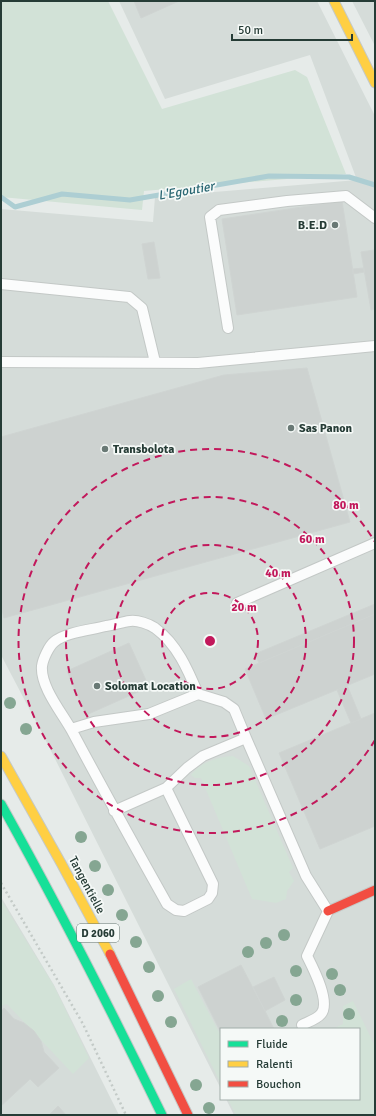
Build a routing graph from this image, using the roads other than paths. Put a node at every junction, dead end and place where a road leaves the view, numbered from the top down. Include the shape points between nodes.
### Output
1 (334, 1) edge
2 (375, 83) edge
3 (375, 218) edge
4 (1, 284) edge
5 (228, 328) dead end
6 (375, 346) edge
7 (1, 362) edge
8 (155, 362) junction
9 (375, 543) edge
10 (237, 603) dead end
11 (198, 694) junction
12 (71, 729) junction
13 (246, 738) junction
14 (1, 756) edge
15 (166, 788) junction
16 (1, 804) edge
17 (114, 811) junction
18 (375, 890) edge
19 (328, 911) junction
20 (302, 1025) dead end
21 (162, 1115) edge
22 (188, 1115) edge

1 - 2 main road
3 - 5 lane via 346,196 219,210 210,217
4 - 8 lane via 129,297 142,308
6 - 8 lane via 198,363
7 - 8 lane
9 - 10 lane
11 - 12 lane via 149,714 94,722
11 - 12 lane via 187,667 173,646 155,628 142,622 130,621 65,636 53,642 42,666 44,681
11 - 13 lane via 224,702 234,709
12 - 17 lane
13 - 15 lane via 203,756
13 - 19 lane via 306,876
14 - 22 main road, Tangentielle / D 2060 via 108,952
15 - 17 lane
15 - 17 lane via 213,884 208,899 184,911 176,910 167,904
16 - 21 main road, D 2060 via 32,857 104,995
18 - 19 main road
19 - 20 lane via 307,956 317,977 324,1009 320,1015

